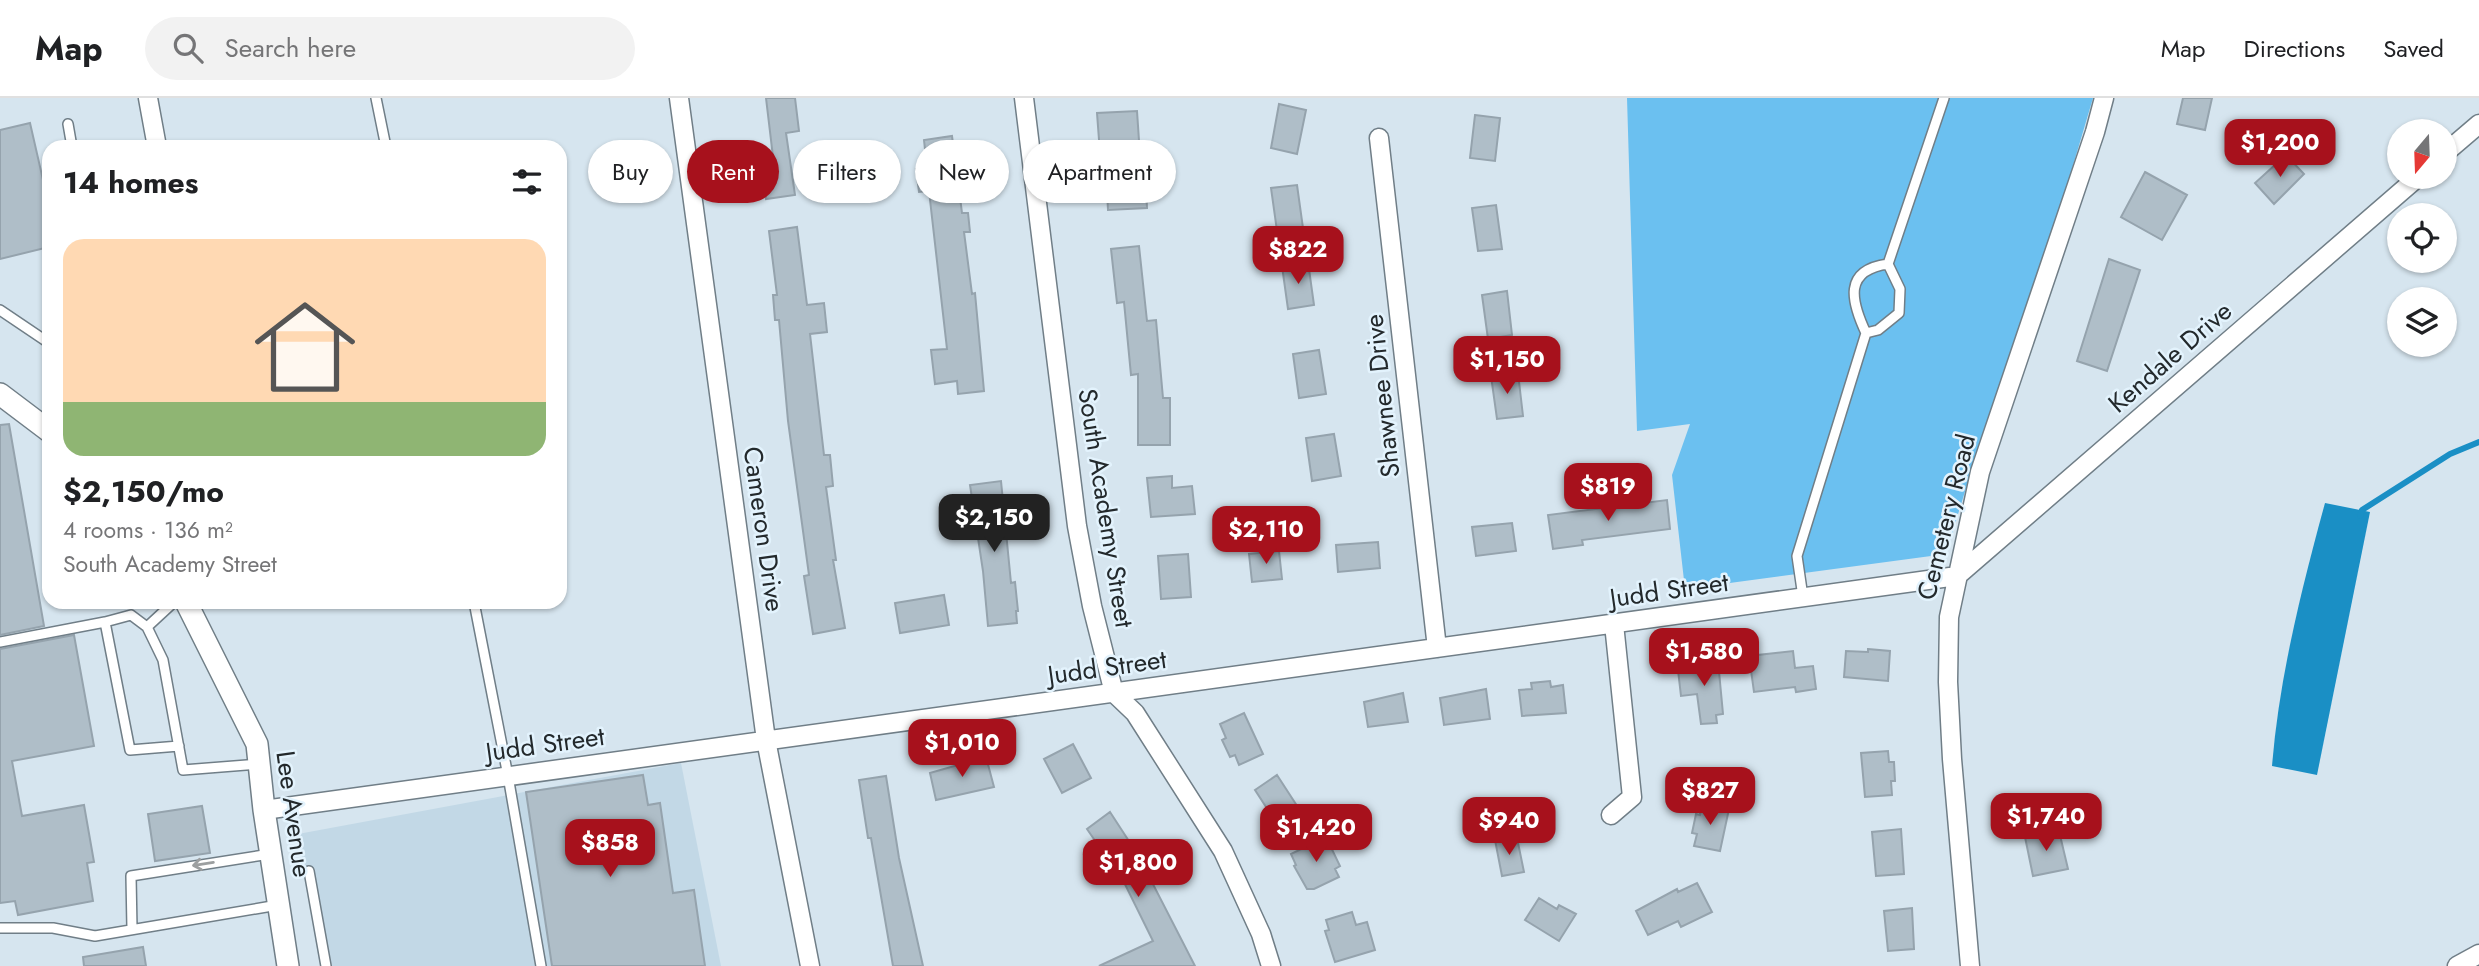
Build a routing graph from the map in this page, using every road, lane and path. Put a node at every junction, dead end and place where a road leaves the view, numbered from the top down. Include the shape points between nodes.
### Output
1 (148, 98) edge
2 (376, 98) edge
3 (679, 98) edge
4 (1024, 98) edge
5 (1944, 98) edge
6 (2104, 98) edge
7 (68, 124) dead end
8 (2479, 124) edge
9 (1379, 138) dead end
10 (71, 140) edge
11 (156, 140) edge
12 (385, 140) edge
13 (2457, 143) edge
14 (2404, 189) edge
15 (1888, 264) junction
16 (0, 310) edge
17 (1866, 332) junction
18 (42, 338) edge
19 (0, 394) edge
20 (42, 426) edge
21 (1957, 576) junction
22 (1803, 597) junction
23 (166, 609) edge
24 (190, 609) edge
25 (475, 609) edge
26 (105, 622) junction
27 (1614, 624) junction
28 (147, 627) junction
29 (0, 642) edge
30 (1437, 648) junction
31 (1114, 692) junction
32 (766, 740) junction
33 (179, 746) junction
34 (259, 764) junction
35 (508, 776) junction
36 (264, 810) junction
37 (1611, 815) dead end
38 (270, 854) junction
39 (309, 871) dead end
40 (278, 905) junction
41 (0, 928) edge
42 (132, 929) junction
43 (2479, 954) edge
44 (288, 966) edge
45 (326, 966) edge
46 (541, 966) edge
47 (810, 966) edge
48 (1271, 966) edge
49 (1970, 966) edge
50 (2457, 966) edge

1 - 11 street
2 - 12 lane
3 - 32 street, Cameron Drive
4 - 31 street, South Academy Street via 1077,526
5 - 15 lane
6 - 21 street, Cemetery Road via 1980,472
7 - 10 lane
8 - 13 street
9 - 30 street, Shawnee Drive
14 - 21 street, Kendale Drive
15 - 17 lane via 1900,289 1899,313 1878,330
15 - 17 lane via 1872,267 1855,284 1855,311
16 - 18 lane
17 - 22 lane via 1797,556
19 - 20 street
21 - 22 street, Judd Street
21 - 49 street, Cemetery Road via 1949,617 1948,682
22 - 27 street, Judd Street
23 - 28 lane
24 - 34 street, Lee Avenue via 257,744
25 - 35 lane
26 - 28 lane via 131,615
26 - 29 lane
26 - 33 lane via 130,750
27 - 30 street, Judd Street
27 - 37 street via 1632,797
28 - 33 lane via 163,660
30 - 31 street, Judd Street
31 - 32 street, Judd Street
31 - 48 street, South Academy Street via 1135,713 1223,851
32 - 35 street, Judd Street
32 - 47 street, Cameron Drive
33 - 34 lane via 183,770
34 - 36 street, Lee Avenue
35 - 36 street, Judd Street
35 - 46 lane
36 - 38 street, Lee Avenue
38 - 40 street, Lee Avenue
38 -> 42 lane via 131,876
39 - 45 lane
40 - 42 lane
40 - 44 street, Lee Avenue
41 - 42 lane via 53,928 95,936
43 - 50 street

